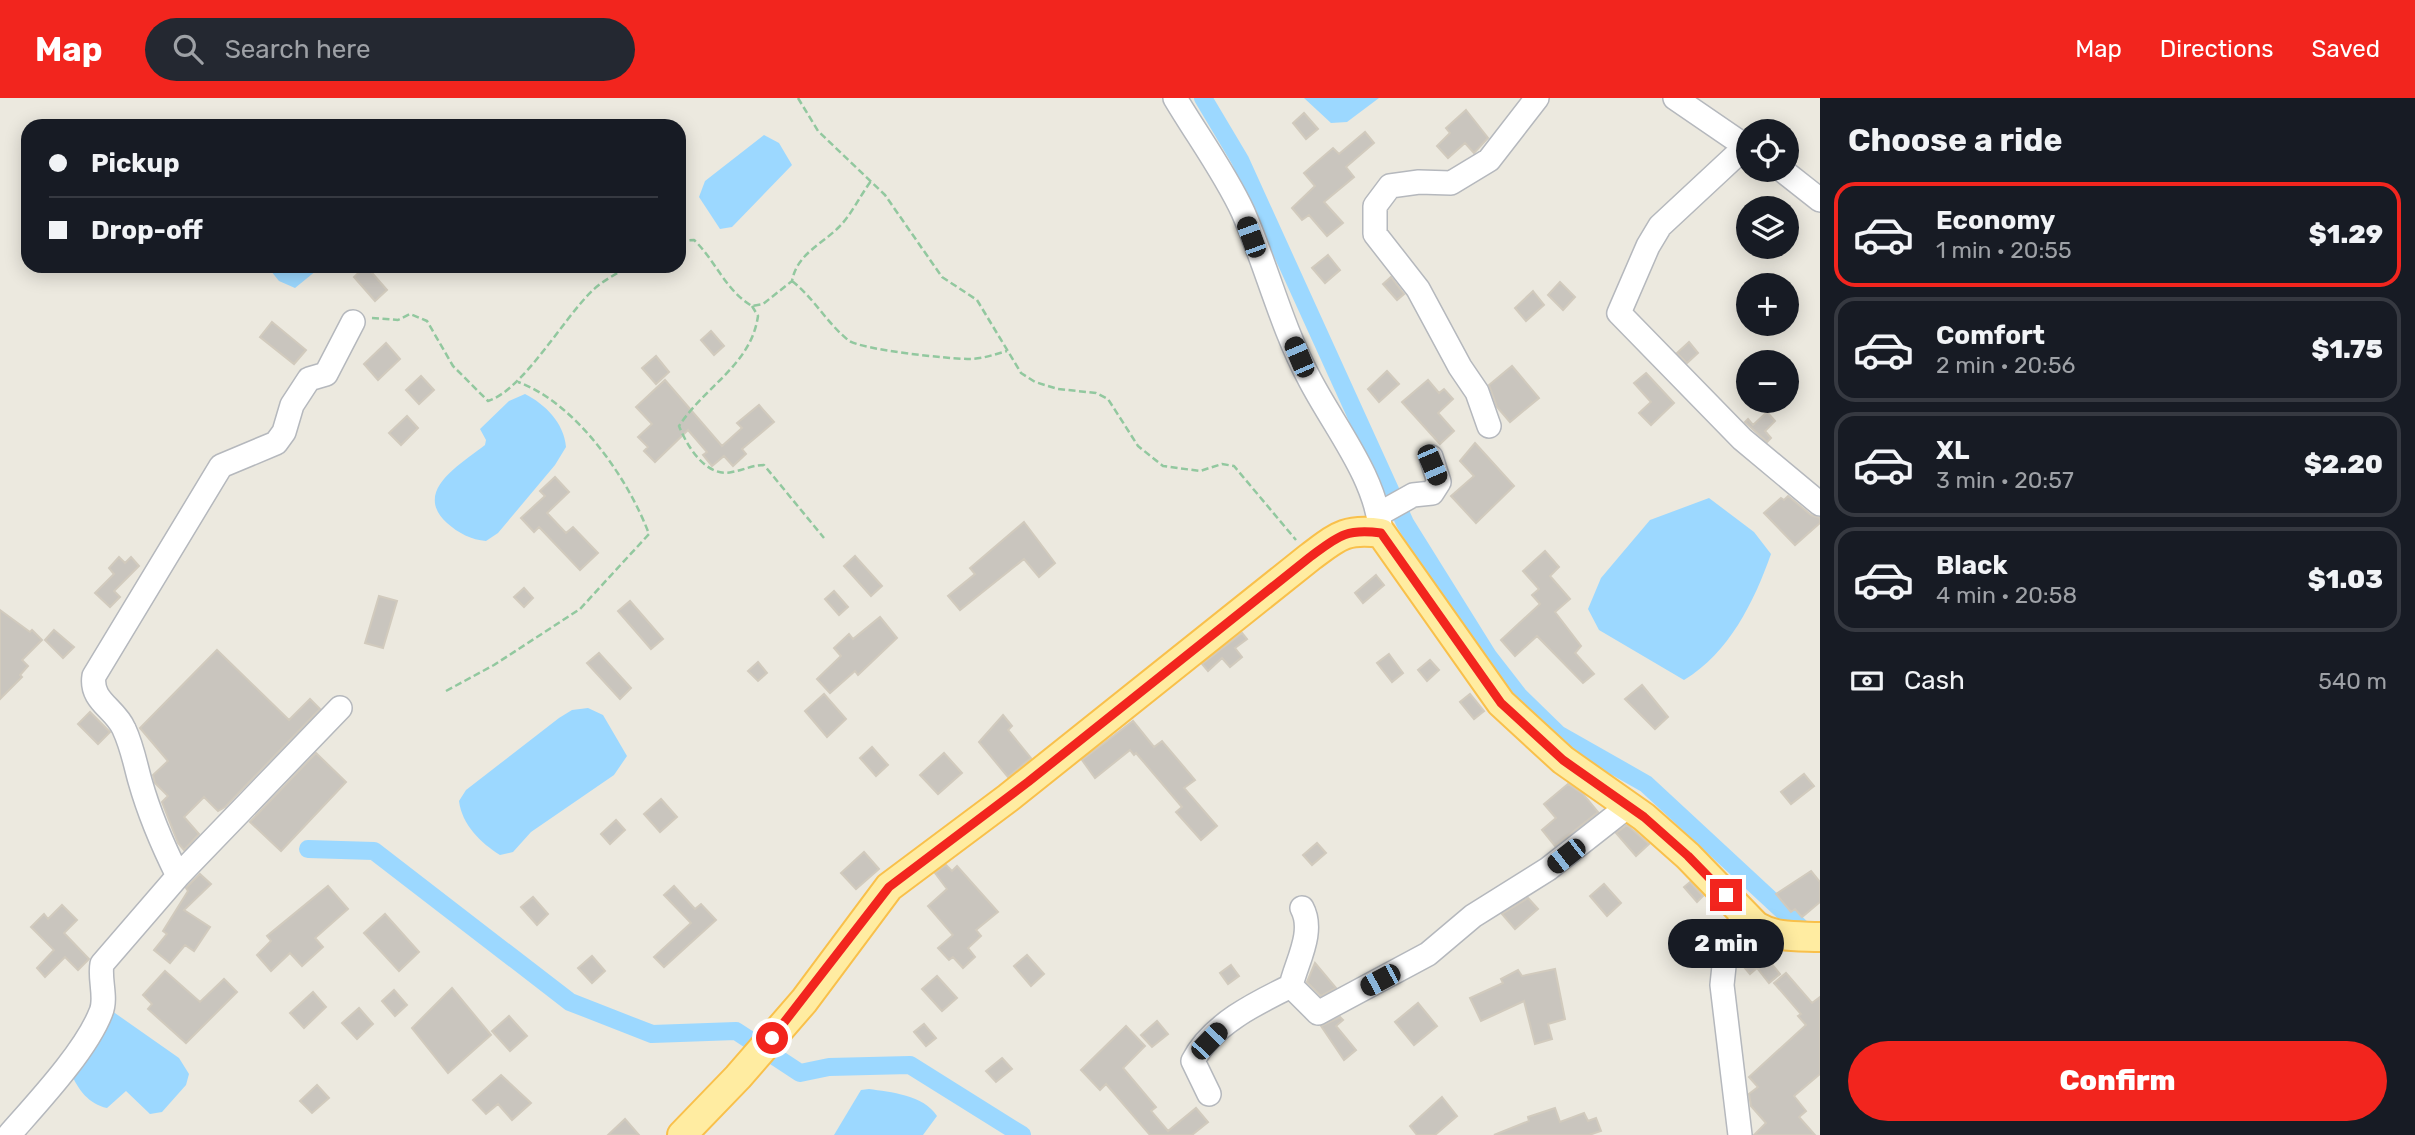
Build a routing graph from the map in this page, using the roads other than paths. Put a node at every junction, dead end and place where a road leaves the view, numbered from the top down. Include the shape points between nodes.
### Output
1 (1175, 98) edge
2 (1537, 98) edge
3 (1675, 98) edge
4 (1736, 140) edge
5 (1736, 157) edge
6 (1798, 182) edge
7 (1820, 200) edge
8 (353, 322) road end
9 (1489, 426) dead end
10 (1431, 457) dead end
11 (1820, 503) edge
12 (1383, 519) junction
13 (340, 708) dead end
14 (1628, 807) junction
15 (178, 876) junction
16 (1302, 908) dead end
17 (1744, 915) junction
18 (1820, 937) edge
19 (1291, 986) junction
20 (1209, 1094) dead end
21 (9, 1135) edge
22 (682, 1135) edge
23 (1740, 1135) edge

1 - 12 street via 1242,212 1309,380
2 - 9 street via 1489,160 1451,183 1390,186 1375,206 1375,234 1418,289 1477,392
3 - 4 street
5 - 11 street via 1660,226 1619,313 1742,439
6 - 7 street
8 - 15 street via 326,374 309,379 292,405 276,443 222,466 94,676 98,699 118,715 132,746 140,781
10 - 12 street via 1439,482 1436,488 1432,493 1413,495
12 - 14 main road via 1501,703 1563,760
12 - 22 main road via 1341,534 1310,557 889,887 772,1038
13 - 15 street
14 - 17 main road via 1688,856
14 - 19 street via 1548,869 1473,916 1428,954 1318,1013
15 - 21 street via 102,964 102,1011 76,1053
16 - 19 street via 1306,942
17 - 18 main road via 1769,934
17 - 23 street via 1726,947 1722,985
19 - 20 street via 1221,1028 1197,1054 1194,1067

